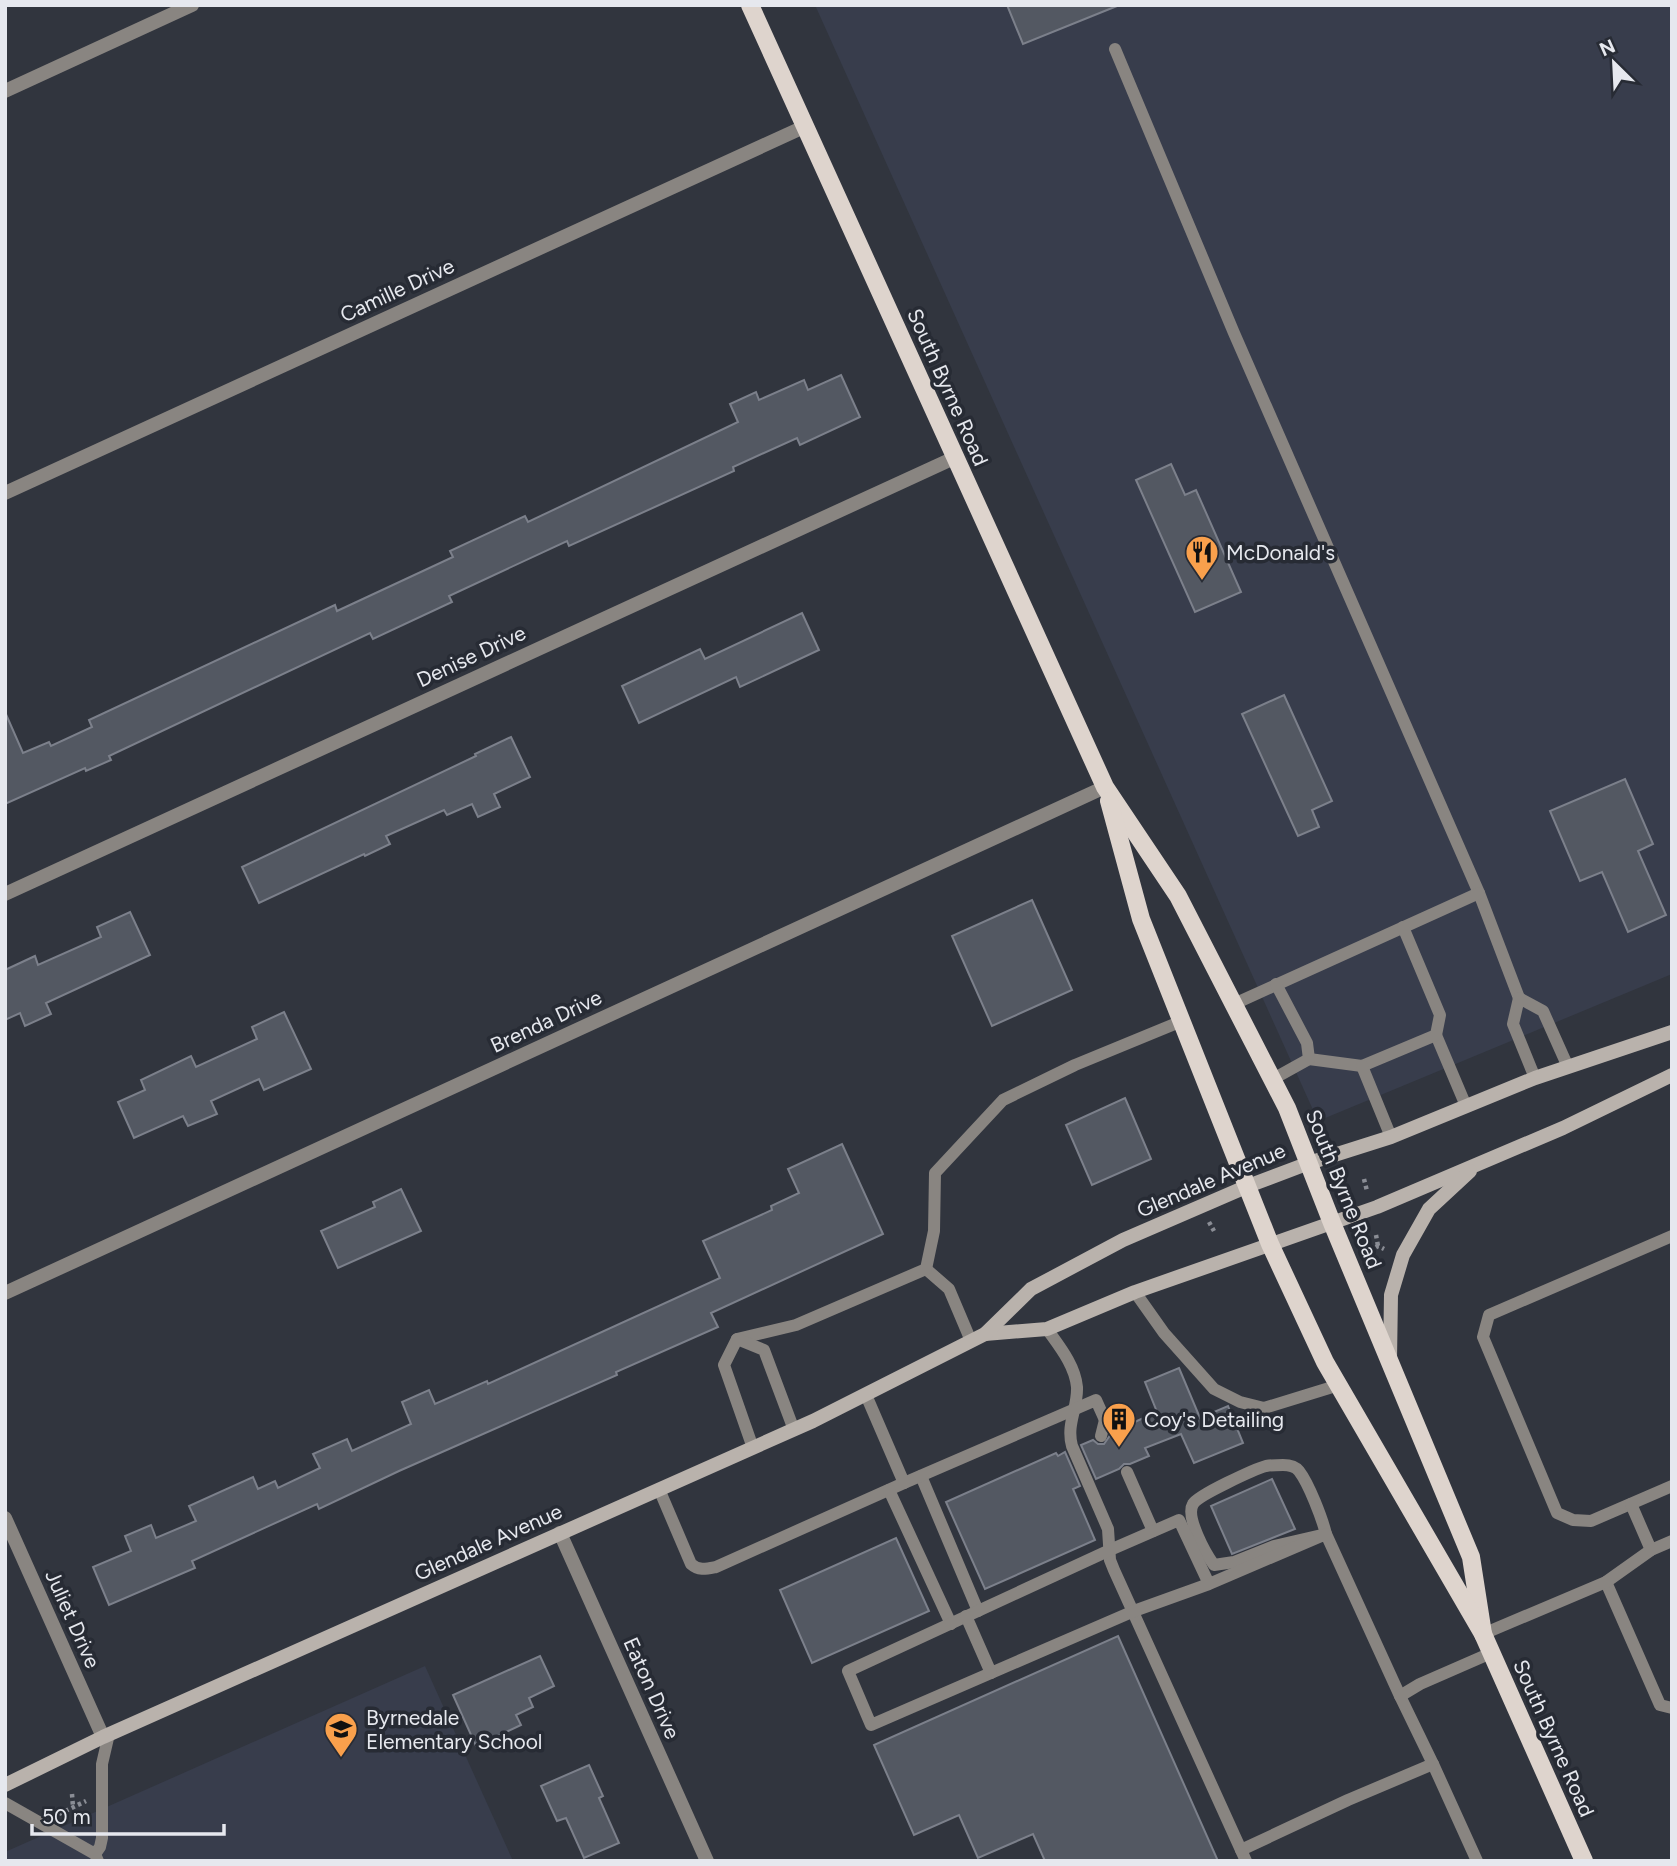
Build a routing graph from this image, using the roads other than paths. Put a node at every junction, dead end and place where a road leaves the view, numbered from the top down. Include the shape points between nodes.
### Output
1 (192, 5) edge
2 (750, 5) edge
3 (1115, 49) dead end
4 (5, 91) edge
5 (806, 126) junction
6 (954, 458) junction
7 (5, 493) edge
8 (1105, 787) junction
9 (1479, 893) junction
10 (5, 894) edge
11 (1404, 927) junction
12 (1276, 984) junction
13 (1519, 998) junction
14 (1234, 1004) junction
15 (1182, 1021) junction
16 (1672, 1032) edge
17 (1436, 1035) junction
18 (1309, 1059) junction
19 (1362, 1066) junction
20 (1568, 1067) junction
21 (1672, 1075) edge
22 (1535, 1078) junction
23 (1273, 1079) junction
24 (1466, 1106) junction
25 (1391, 1137) junction
26 (1309, 1163) junction
27 (1479, 1163) junction
28 (1248, 1186) junction
29 (1332, 1223) junction
30 (1672, 1236) edge
31 (1270, 1244) junction
32 (926, 1269) junction
33 (1135, 1292) junction
34 (5, 1293) edge
35 (1047, 1329) junction
36 (985, 1334) junction
37 (737, 1339) junction
38 (971, 1341) junction
39 (1390, 1362) junction
40 (1339, 1385) junction
41 (866, 1395) junction
42 (1073, 1410) junction
43 (1105, 1420) junction
44 (1120, 1429) dead end
45 (794, 1430) junction
46 (1101, 1436) dead end
47 (753, 1448) junction
48 (1125, 1468) dead end
49 (921, 1476) junction
50 (904, 1483) junction
51 (1672, 1486) edge
52 (659, 1489) junction
53 (889, 1490) junction
54 (1631, 1504) junction
55 (5, 1518) edge
56 (1153, 1531) junction
57 (560, 1533) junction
58 (1326, 1534) junction
59 (1672, 1541) edge
60 (1110, 1550) junction
61 (1651, 1550) junction
62 (1606, 1582) junction
63 (1209, 1584) junction
64 (1134, 1611) junction
65 (972, 1614) junction
66 (951, 1624) junction
67 (1483, 1634) junction
68 (1491, 1653) junction
69 (992, 1673) junction
70 (1400, 1696) junction
71 (1672, 1708) edge
72 (106, 1736) junction
73 (1433, 1764) junction
74 (5, 1784) edge
75 (5, 1803) edge
76 (1244, 1855) edge
77 (97, 1857) edge
78 (707, 1861) edge
79 (1477, 1861) edge
80 (1584, 1861) edge

1 - 4 street
2 - 5 main road, South Byrne Road
3 - 9 lane
5 - 6 main road, South Byrne Road
5 - 7 street, Camille Drive
6 - 8 main road, South Byrne Road
6 - 10 street, Denise Drive
8 - 14 main road, South Byrne Road via 1178,896
8 - 15 main road, South Byrne Road via 1140,919
8 - 34 street, Brenda Drive
9 - 11 lane
9 - 13 lane
11 - 12 lane
11 - 17 lane via 1440,1015
12 - 14 lane
12 - 18 lane via 1307,1043
13 - 20 lane via 1543,1011
13 - 22 lane via 1513,1024
14 - 23 main road, South Byrne Road
15 - 28 main road, South Byrne Road
15 - 32 lane via 1003,1100 935,1173
16 - 20 main road, Glendale Avenue
17 - 19 lane
17 - 24 lane
18 - 19 lane
18 - 23 lane
19 - 25 lane
20 - 22 main road, Glendale Avenue
21 - 27 main road, Glendale Avenue
22 - 24 main road, Glendale Avenue
23 - 26 main road, South Byrne Road
24 - 25 main road, Glendale Avenue
25 - 26 main road, Glendale Avenue
26 - 28 main road, Glendale Avenue
26 - 29 main road, South Byrne Road
27 - 29 main road, Glendale Avenue
27 - 39 main road via 1429,1209 1403,1255 1391,1295
28 - 31 main road, South Byrne Road
28 - 36 main road, Glendale Avenue via 1123,1240 1031,1289
29 - 31 main road, Glendale Avenue
29 - 39 main road, South Byrne Road
30 - 54 lane via 1489,1315 1483,1337 1557,1513 1591,1521
31 - 33 main road, Glendale Avenue
31 - 40 main road, South Byrne Road
32 - 37 lane via 796,1325
32 - 38 lane via 949,1289
33 - 35 main road, Glendale Avenue
33 - 40 lane via 1214,1389 1240,1402 1264,1408
35 - 36 main road, Glendale Avenue
35 - 42 lane via 1074,1373
36 - 38 main road, Glendale Avenue
37 - 45 lane via 764,1350
37 - 47 lane via 724,1364
38 - 41 main road, Glendale Avenue
39 - 67 main road, South Byrne Road via 1471,1557
40 - 67 main road, South Byrne Road
41 - 45 main road, Glendale Avenue
41 - 50 lane
42 - 43 lane via 1096,1400
42 - 49 lane
42 - 60 lane via 1068,1433 1108,1529
43 - 44 lane
43 - 46 lane
45 - 47 main road, Glendale Avenue
47 - 52 main road, Glendale Avenue
48 - 56 lane
49 - 50 lane
49 - 65 lane
50 - 53 lane
51 - 54 lane
52 - 53 lane via 691,1564 705,1570
52 - 57 main road, Glendale Avenue
53 - 66 lane
54 - 61 lane
55 - 72 street, Juliet Drive
56 - 60 lane
56 - 63 lane via 1179,1520
57 - 72 main road, Glendale Avenue
57 - 78 street, Eaton Drive
58 - 58 lane via 1322,1517 1292,1466 1266,1466 1202,1495 1192,1505 1195,1529 1214,1565
58 - 63 lane
58 - 70 lane
59 - 61 lane
60 - 64 lane via 1114,1570
60 - 65 lane
61 - 62 lane
62 - 67 lane
62 - 71 lane via 1660,1705
63 - 64 lane
64 - 69 lane
64 - 76 lane
65 - 66 lane
65 - 69 lane
66 - 69 lane via 848,1671 871,1725
67 - 68 main road, South Byrne Road
68 - 70 lane
68 - 80 main road, South Byrne Road
70 - 73 lane
72 - 74 main road, Glendale Avenue
72 - 77 lane via 102,1838
73 - 76 lane via 1348,1800
73 - 79 lane
75 - 77 lane

